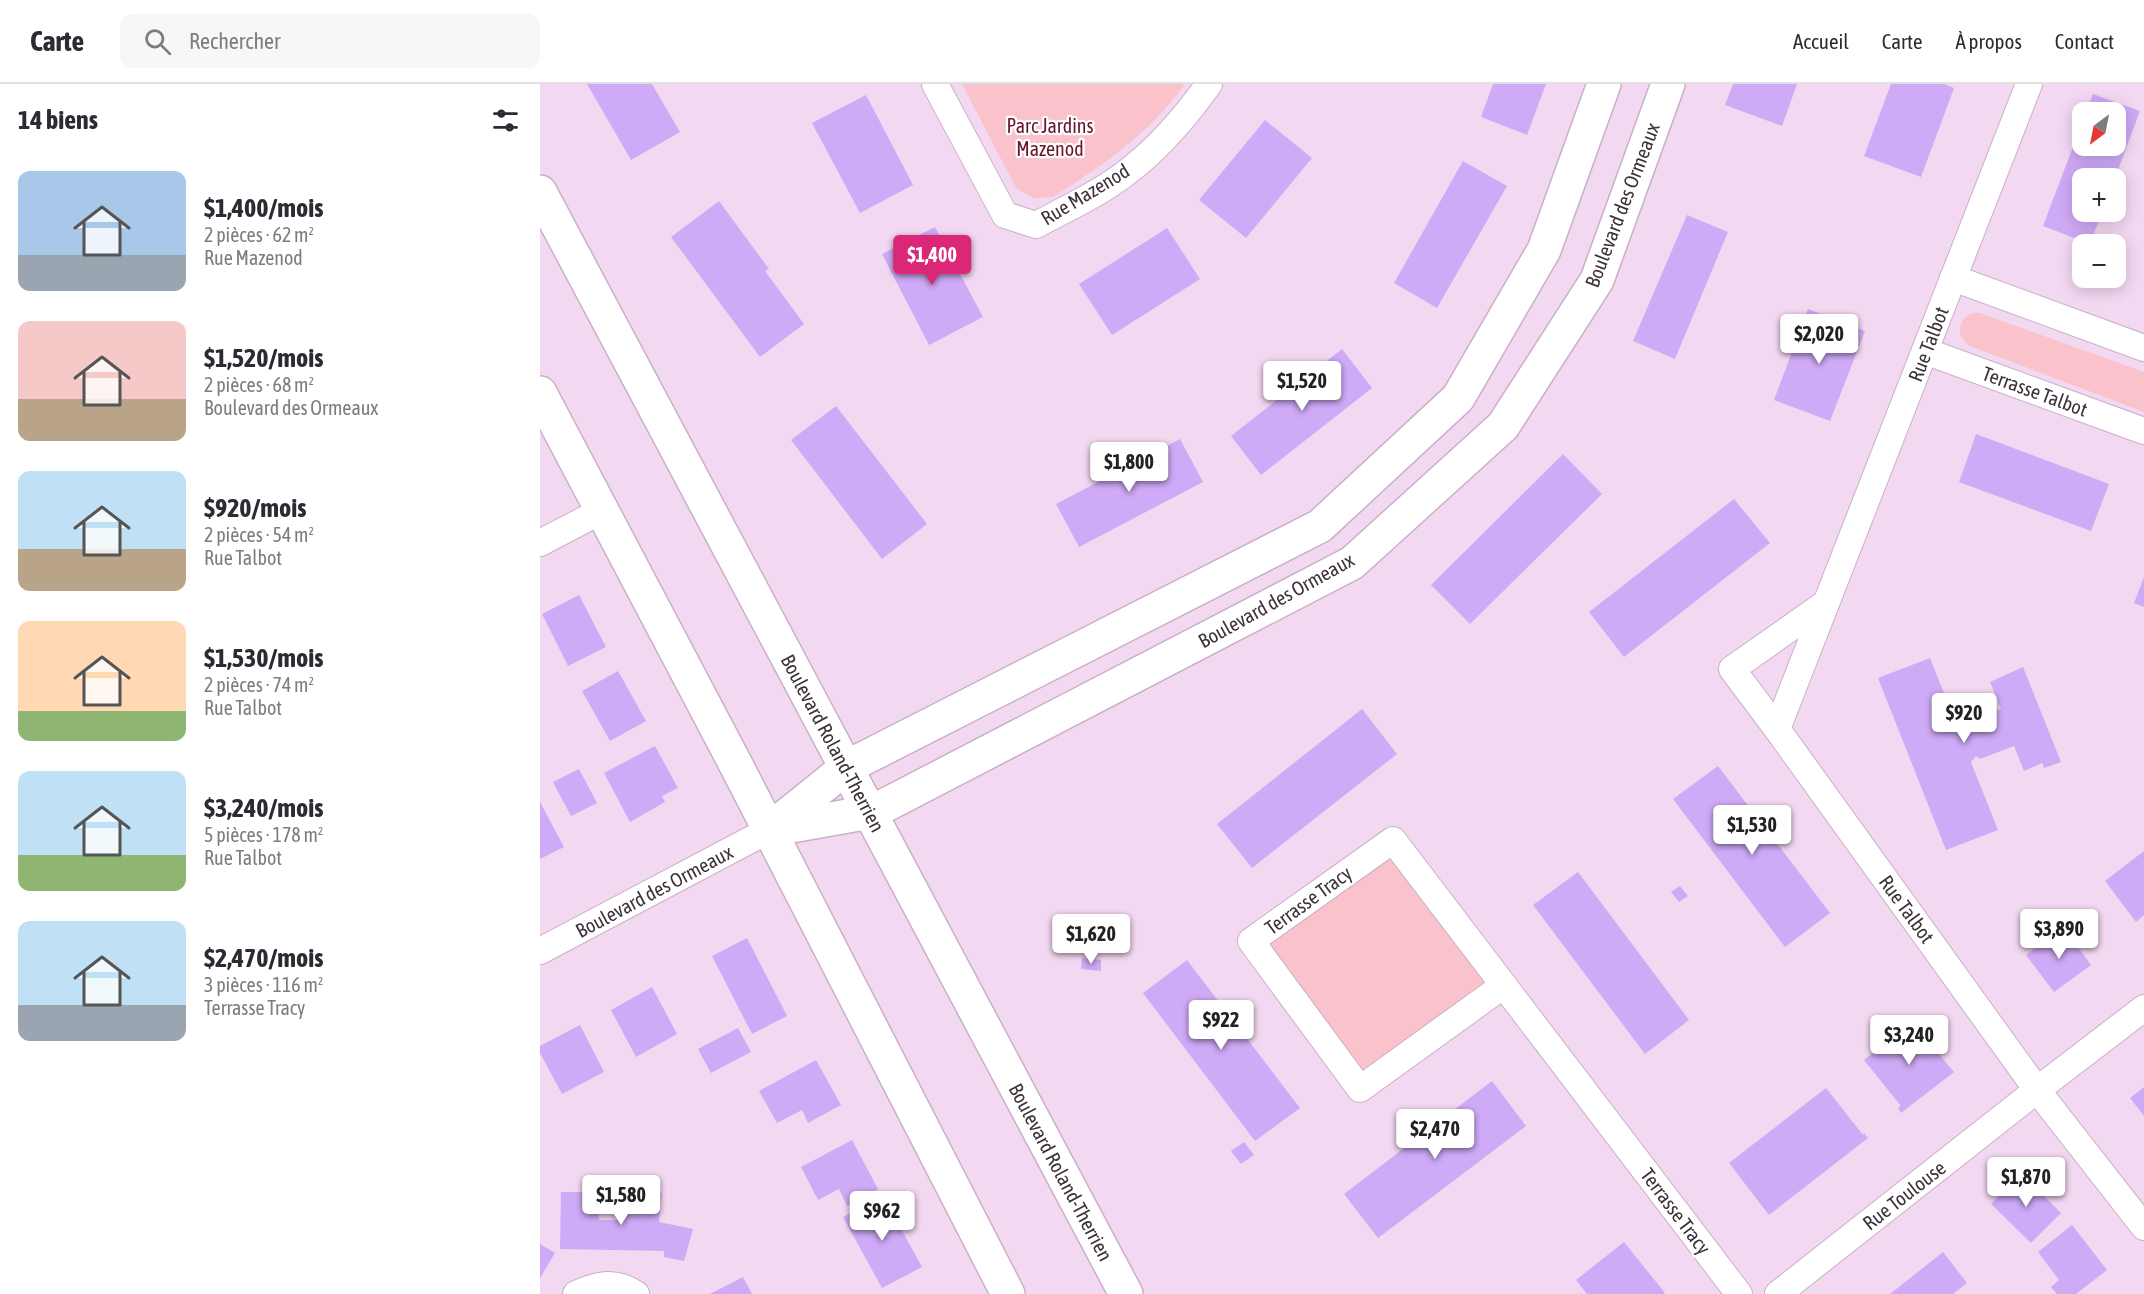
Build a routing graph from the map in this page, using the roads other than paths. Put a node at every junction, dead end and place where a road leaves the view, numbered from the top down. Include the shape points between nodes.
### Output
1 (935, 84) edge
2 (1209, 84) edge
3 (1604, 84) edge
4 (1668, 84) edge
5 (2029, 84) edge
6 (540, 192) edge
7 (1953, 278) junction
8 (2144, 348) edge
9 (1925, 351) junction
10 (540, 393) edge
11 (2144, 431) edge
12 (603, 510) junction
13 (540, 543) edge
14 (1826, 603) junction
15 (1777, 729) junction
16 (847, 767) junction
17 (870, 812) junction
18 (769, 830) junction
19 (540, 951) edge
20 (1504, 985) junction
21 (2144, 1008) edge
22 (2037, 1090) junction
23 (2144, 1227) edge
24 (576, 1294) edge
25 (636, 1294) edge
26 (1008, 1294) edge
27 (1126, 1294) edge
28 (1739, 1294) edge
29 (1778, 1294) edge

1 - 2 street, Rue Mazenod via 1005,216 1036,225 1109,185 1143,158 1173,129
3 - 16 street, Boulevard des Ormeaux via 1544,250 1458,398 1320,526
4 - 17 street, Boulevard des Ormeaux via 1597,280 1503,426 1352,563
5 - 7 street, Rue Talbot
6 - 16 street, Boulevard Roland-Therrien
7 - 8 street
7 - 9 street, Rue Talbot
9 - 11 street, Terrasse Talbot
9 - 14 street, Rue Talbot
10 - 12 street
12 - 13 street
12 - 18 street
14 - 15 street, Rue Talbot
14 - 15 street, Rue Talbot via 1732,669
15 - 22 street, Rue Talbot
16 - 17 street, Boulevard Roland-Therrien
16 - 18 street, Boulevard des Ormeaux
17 - 18 street, Boulevard des Ormeaux
17 - 27 street, Boulevard Roland-Therrien
18 - 19 street, Boulevard des Ormeaux
18 - 26 street
20 - 20 street, Terrasse Tracy via 1393,840 1251,941 1360,1089
20 - 28 street, Terrasse Tracy
21 - 22 street, Rue Toulouse
22 - 23 street, Rue Talbot
22 - 29 street, Rue Toulouse
24 - 25 street via 597,1285 625,1287

